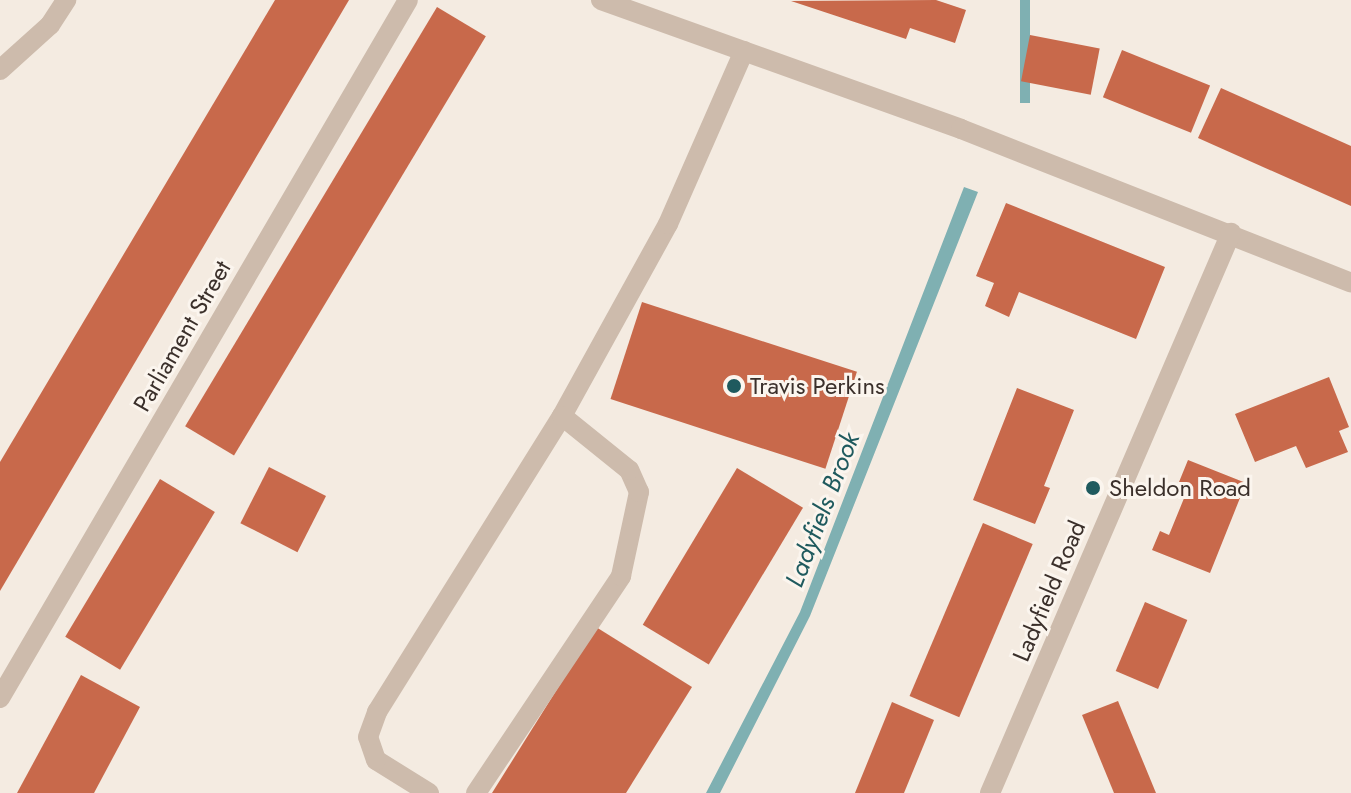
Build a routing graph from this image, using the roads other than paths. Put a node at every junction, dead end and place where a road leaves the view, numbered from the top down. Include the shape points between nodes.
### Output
1 (66, 0) edge
2 (408, 0) edge
3 (601, 0) edge
4 (649, 9) edge
5 (744, 51) junction
6 (0, 70) edge
7 (1231, 233) junction
8 (1351, 283) edge
9 (562, 416) junction
10 (0, 698) edge
11 (429, 793) edge
12 (476, 793) edge
13 (990, 793) edge

1 - 6 street via 50,25
2 - 10 street, Parliament Street
3 - 4 street
4 - 5 street
5 - 7 street
5 - 9 street via 668,224
7 - 8 street
7 - 13 street, Ladyfield Road
9 - 11 street via 377,712 368,737 376,760
9 - 12 street via 629,470 639,492 621,576

